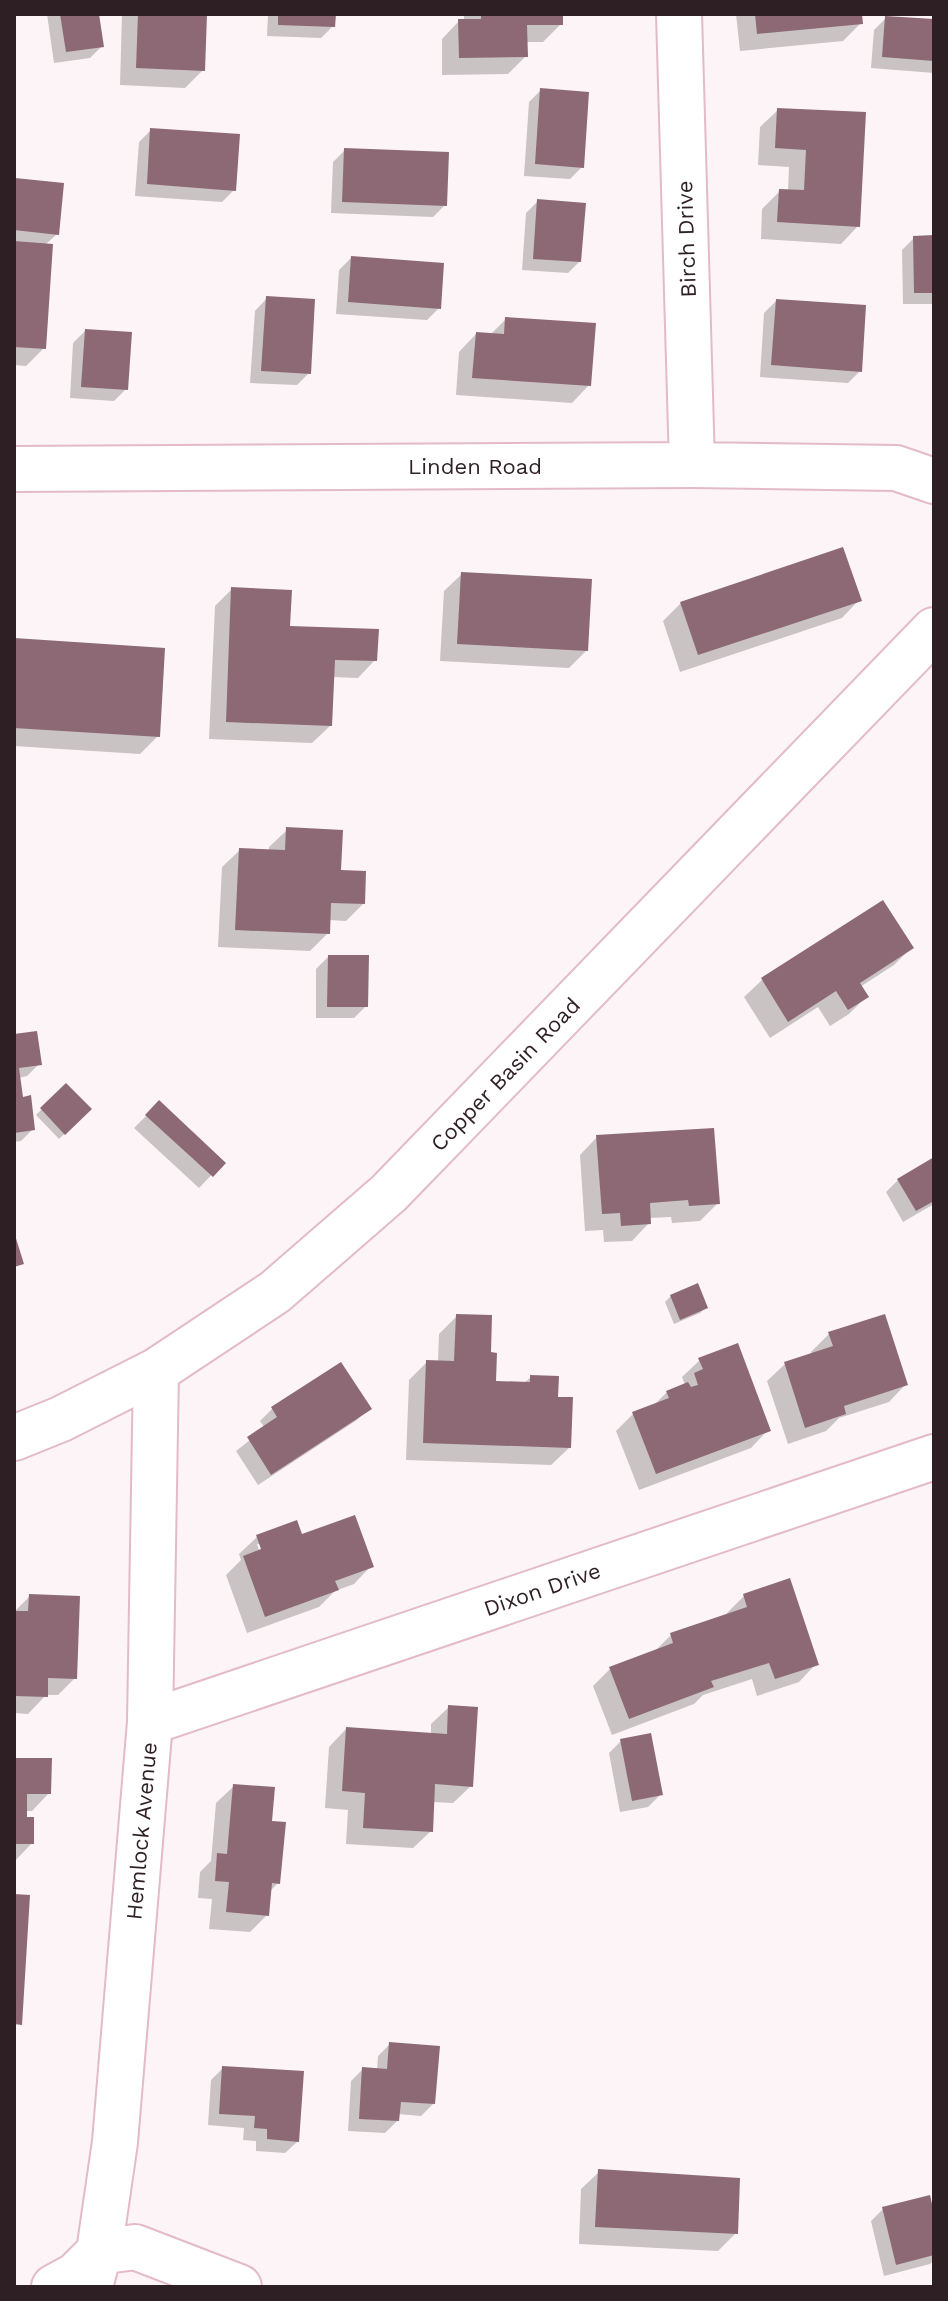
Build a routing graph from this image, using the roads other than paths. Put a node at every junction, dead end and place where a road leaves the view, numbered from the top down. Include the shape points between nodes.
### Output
1 (679, 14) edge
2 (692, 465) junction
3 (14, 469) edge
4 (934, 481) edge
5 (934, 630) edge
6 (156, 1371) junction
7 (14, 1438) edge
8 (934, 1457) edge
9 (150, 1722) junction
10 (94, 2270) edge
11 (54, 2287) edge
12 (239, 2287) edge

1 - 2 street, Birch Drive
2 - 3 street, Linden Road
2 - 4 street, Linden Road via 896,468
5 - 6 street, Copper Basin Road via 389,1193 275,1292
6 - 7 street, Copper Basin Road
6 - 9 street, Hemlock Avenue
8 - 9 street, Dixon Drive
9 - 10 street, Hemlock Avenue via 115,2142
10 - 11 street
10 - 12 street via 135,2247

